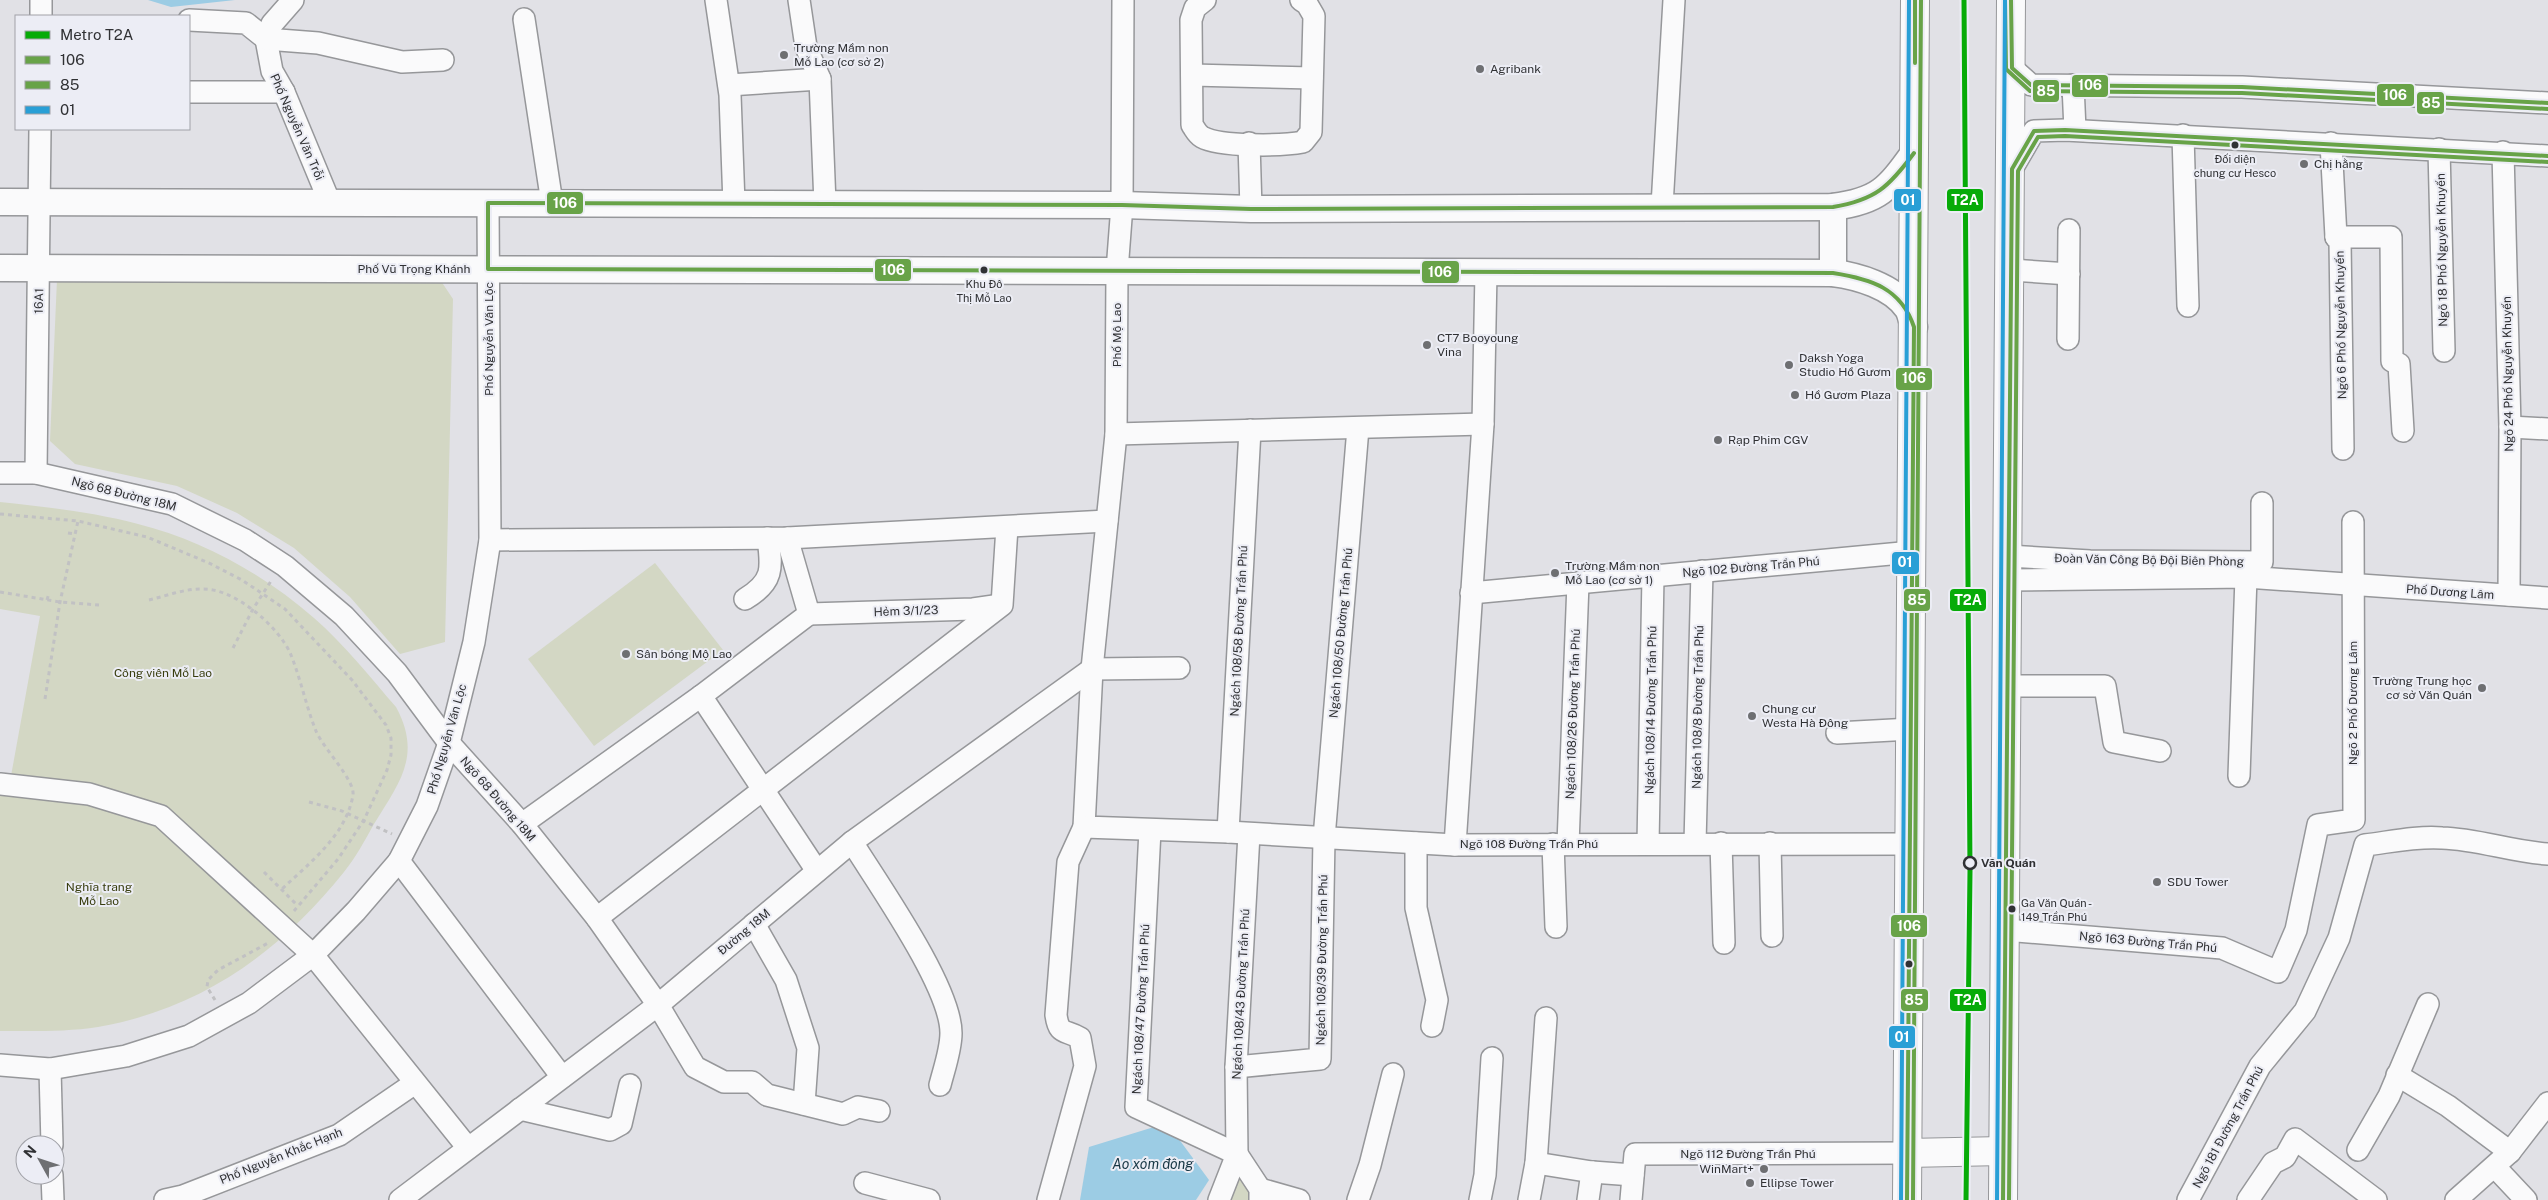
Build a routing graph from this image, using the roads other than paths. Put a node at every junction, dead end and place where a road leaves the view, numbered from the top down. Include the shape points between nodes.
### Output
1 (41, 0) edge
2 (293, 0) edge
3 (716, 0) edge
4 (800, 0) edge
5 (1123, 0) edge
6 (1205, 0) edge
7 (1301, 0) edge
8 (1674, 0) edge
9 (1915, 0) edge
10 (2011, 0) edge
11 (41, 15) edge
12 (524, 19) dead end
13 (190, 20) edge
14 (266, 38) junction
15 (443, 60) dead end
16 (2012, 68) junction
17 (1192, 75) junction
18 (1312, 78) junction
19 (820, 79) junction
20 (729, 85) junction
21 (2073, 85) junction
22 (190, 92) edge
23 (284, 92) junction
24 (2548, 103) edge
25 (40, 130) edge
26 (2075, 130) junction
27 (2183, 135) junction
28 (1249, 143) junction
29 (2331, 143) junction
30 (2439, 149) junction
31 (2503, 152) junction
32 (1914, 153) junction
33 (2548, 156) edge
34 (2012, 169) junction
35 (0, 202) edge
36 (40, 202) junction
37 (330, 203) junction
38 (488, 203) junction
39 (552, 203) junction
40 (734, 204) junction
41 (825, 204) junction
42 (1122, 205) junction
43 (1662, 206) junction
44 (1833, 207) junction
45 (1251, 209) junction
46 (2069, 230) dead end
47 (2336, 237) junction
48 (0, 268) edge
49 (40, 268) junction
50 (488, 269) junction
51 (2010, 270) junction
52 (1117, 271) junction
53 (1486, 272) junction
54 (1833, 273) junction
55 (2069, 274) junction
56 (2188, 306) dead end
57 (1914, 327) junction
58 (2068, 340) dead end
59 (2444, 351) dead end
60 (1483, 424) junction
61 (2510, 427) junction
62 (1358, 428) junction
63 (2548, 429) edge
64 (1250, 430) junction
65 (2403, 431) dead end
66 (1116, 434) junction
67 (2343, 449) dead end
68 (0, 473) edge
69 (36, 473) junction
70 (2262, 503) dead end
71 (1107, 521) junction
72 (2353, 522) dead end
73 (1007, 527) junction
74 (778, 538) junction
75 (490, 540) junction
76 (1912, 552) junction
77 (2008, 568) junction
78 (1702, 572) junction
79 (1653, 576) junction
80 (2246, 577) junction
81 (1578, 583) junction
82 (2353, 586) junction
83 (1471, 594) junction
84 (2509, 596) junction
85 (2548, 598) edge
86 (745, 599) dead end
87 (1002, 605) junction
88 (809, 614) junction
89 (1092, 668) junction
90 (1179, 668) dead end
91 (2007, 686) junction
92 (701, 696) junction
93 (1911, 729) junction
94 (1837, 733) dead end
95 (449, 744) junction
96 (2160, 751) dead end
97 (2239, 776) dead end
98 (0, 784) edge
99 (764, 791) junction
100 (2354, 820) joint
101 (522, 824) junction
102 (1084, 827) junction
103 (1150, 830) junction
104 (1228, 832) junction
105 (1249, 834) junction
106 (1324, 838) junction
107 (852, 842) junction
108 (1722, 843) junction
109 (1770, 843) junction
110 (1416, 844) junction
111 (1560, 844) junction
112 (1648, 844) junction
113 (1695, 844) junction
114 (1909, 844) junction
115 (1455, 845) junction
116 (2548, 854) edge
117 (399, 861) junction
118 (816, 871) junction
119 (597, 918) junction
120 (754, 924) junction
121 (1556, 926) dead end
122 (2005, 930) junction
123 (1772, 936) dead end
124 (1724, 943) dead end
125 (313, 955) junction
126 (2428, 1004) dead end
127 (658, 1005) junction
128 (1546, 1018) dead end
129 (1432, 1026) dead end
130 (1492, 1058) dead end
131 (0, 1065) edge
132 (1236, 1067) junction
133 (50, 1069) junction
134 (1393, 1074) dead end
135 (2397, 1075) junction
136 (562, 1077) junction
137 (415, 1083) junction
138 (630, 1085) dead end
139 (940, 1085) dead end
140 (2548, 1103) edge
141 (804, 1104) junction
142 (520, 1109) junction
143 (879, 1111) dead end
144 (52, 1135) edge
145 (468, 1148) junction
146 (2358, 1150) dead end
147 (2003, 1151) junction
148 (2510, 1152) junction
149 (1907, 1153) junction
150 (1237, 1154) junction
151 (1536, 1163) junction
152 (2495, 1167) junction
153 (1592, 1172) junction
154 (1633, 1174) junction
155 (865, 1183) dead end
156 (52, 1185) edge
157 (1260, 1194) edge
158 (178, 1199) edge
159 (53, 1200) edge
160 (400, 1200) edge
161 (929, 1200) edge
162 (1048, 1200) edge
163 (1219, 1200) edge
164 (1299, 1200) edge
165 (1358, 1200) edge
166 (1480, 1200) edge
167 (1529, 1200) edge
168 (1588, 1200) edge
169 (1631, 1200) edge
170 (1907, 1200) edge
171 (2003, 1200) edge
172 (2188, 1200) edge
173 (2248, 1200) edge
174 (2376, 1200) edge
175 (2456, 1200) edge
176 (2526, 1200) edge

1 - 11 street
2 - 14 street via 272,24
3 - 20 street
4 - 19 street via 806,47
5 - 42 street, Phố Mộ Lao
6 - 17 street via 1195,8 1191,20
7 - 18 street via 1314,16
8 - 43 street
9 - 32 highway
10 - 16 highway
12 - 39 street
13 - 14 street via 246,23
14 - 15 street via 318,43 402,62
14 - 23 street, Phố Nguyễn Văn Trỗi via 272,71
16 - 21 street via 2032,84
16 - 34 highway
17 - 18 street
17 - 28 street via 1192,124 1199,136 1215,142
18 - 28 street via 1311,132 1303,142 1289,145
19 - 20 street
19 - 41 street
20 - 40 street
21 - 24 street via 2242,87
21 - 26 street
22 - 23 street
23 - 37 street, Phố Nguyễn Văn Trỗi
25 - 36 street, 16A1
26 - 27 street
26 - 34 street via 2034,131
27 - 29 street
27 - 56 street
28 - 45 street
29 - 30 street
29 - 47 street, Ngõ 6 Phố Nguyễn Khuyến
30 - 31 street
30 - 59 street, Ngõ 18 Phố Nguyễn Khuyến
31 - 33 street
31 - 61 street, Ngõ 24 Phố Nguyễn Khuyến
32 - 44 main road via 1887,188 1874,197 1858,204
32 - 57 highway
34 - 51 highway
35 - 36 main road
36 - 37 main road
36 - 49 street, 16A1
37 - 38 main road
38 - 39 main road
38 - 50 street, Phố Nguyễn Văn Lộc
39 - 40 main road
40 - 41 main road
41 - 42 main road
42 - 45 main road
42 - 52 street, Phố Mộ Lao
43 - 44 main road
43 - 45 main road
44 - 54 main road
46 - 55 street
47 - 65 street via 2391,237 2392,361 2399,364
47 - 67 street, Ngõ 6 Phố Nguyễn Khuyến via 2340,241
48 - 49 main road, Phố Vũ Trọng Khánh
49 - 50 main road, Phố Vũ Trọng Khánh
49 - 69 street, 16A1
50 - 52 main road, Phố Vũ Trọng Khánh
50 - 75 street, Phố Nguyễn Văn Lộc
51 - 55 street
51 - 77 highway
52 - 53 main road, Phố Vũ Trọng Khánh
52 - 66 street, Phố Mộ Lao
53 - 54 main road, Phố Vũ Trọng Khánh
53 - 60 street
54 - 57 main road, Phố Vũ Trọng Khánh via 1854,275 1893,295 1908,309
55 - 58 street
57 - 76 highway
60 - 62 street
60 - 83 street
61 - 63 street
61 - 84 street, Ngõ 24 Phố Nguyễn Khuyến
62 - 64 street
62 - 106 street, Ngách 108/50 Đường Trần Phú
64 - 66 street
64 - 104 street, Ngách 108/58 Đường Trần Phú
66 - 71 street, Phố Mộ Lao
68 - 69 street, Ngõ 68 Đường 18M
69 - 95 street, Ngõ 68 Đường 18M via 172,504 246,540 283,564 344,616 397,673
70 - 77 street, Đoàn Văn Công Bộ Đội Biên Phòng via 2262,562 2090,561
71 - 73 street
71 - 89 street, Phố Mộ Lao
72 - 82 street, Ngõ 2 Phố Dương Lâm
73 - 74 street
73 - 87 street
74 - 75 street
74 - 86 street via 770,574 762,587
74 - 88 street
75 - 95 street, Phố Nguyễn Văn Lộc via 474,642
76 - 78 street, Ngõ 102 Đường Trần Phú
76 - 93 highway
77 - 80 street, Phố Dương Lâm
77 - 91 highway
78 - 79 street, Ngõ 102 Đường Trần Phú
78 - 113 street, Ngách 108/8 Đường Trần Phú
79 - 81 street, Ngõ 102 Đường Trần Phú
79 - 112 street, Ngách 108/14 Đường Trần Phú
80 - 82 street, Phố Dương Lâm
80 - 97 street
81 - 83 street, Ngõ 102 Đường Trần Phú
81 - 111 street, Ngách 108/26 Đường Trần Phú
82 - 84 street, Phố Dương Lâm
82 - 100 street, Ngõ 2 Phố Dương Lâm
83 - 115 street
84 - 85 street, Phố Dương Lâm
87 - 88 street, Hẻm 3/1/23 via 973,609
87 - 99 street
88 - 92 street
89 - 90 street
89 - 102 street, Phố Mộ Lao
89 - 107 street, Đường 18M
91 - 96 street via 2104,686 2114,742
91 - 122 highway
92 - 99 street
92 - 101 street
93 - 94 street
93 - 114 highway
95 - 101 street, Ngõ 68 Đường 18M
95 - 117 street, Phố Nguyễn Văn Lộc via 428,806
98 - 125 street via 89,794 161,816
99 - 118 street
99 - 119 street
100 - 122 street, Ngõ 163 Đường Trần Phú via 2318,825 2296,930 2278,972 2222,948
101 - 119 street, Ngõ 68 Đường 18M
102 - 103 street, Ngõ 108 Đường Trần Phú
102 - 162 street via 1068,862 1056,1015 1058,1026 1064,1033 1080,1038 1085,1066
103 - 104 street, Ngõ 108 Đường Trần Phú
103 - 150 street, Ngách 108/47 Đường Trần Phú via 1136,1107
104 - 105 street, Ngõ 108 Đường Trần Phú
105 - 106 street, Ngõ 108 Đường Trần Phú
105 - 132 street, Ngách 108/43 Đường Trần Phú
106 - 110 street, Ngõ 108 Đường Trần Phú
106 - 132 street, Ngách 108/39 Đường Trần Phú via 1320,1059
107 - 118 street, Đường 18M
107 - 139 street via 919,951 950,1020 951,1034
108 - 109 street, Ngõ 108 Đường Trần Phú
108 - 113 street, Ngõ 108 Đường Trần Phú
108 - 124 street
109 - 114 street, Ngõ 108 Đường Trần Phú
109 - 123 street
110 - 115 street, Ngõ 108 Đường Trần Phú
110 - 129 street via 1416,908 1437,1000
111 - 112 street, Ngõ 108 Đường Trần Phú
111 - 115 street, Ngõ 108 Đường Trần Phú
111 - 121 street, Ngách 108/26 Đường Trần Phú
112 - 113 street, Ngõ 108 Đường Trần Phú
114 - 149 highway
116 - 172 street, Ngõ 181 Đường Trần Phú via 2441,837 2365,845 2338,938 2305,1010 2260,1066
117 - 125 street, Phố Nguyễn Văn Lộc
117 - 136 street
118 - 120 street, Đường 18M
119 - 127 street, Ngõ 68 Đường 18M
120 - 127 street, Đường 18M
120 - 141 street via 786,980 808,1048
122 - 147 highway
125 - 133 street, Phố Nguyễn Văn Lộc via 249,1003 189,1036 126,1056
125 - 137 street
126 - 135 street
127 - 136 street, Đường 18M
127 - 141 street, Ngõ 68 Đường 18M via 694,1067 724,1082 752,1082 767,1095
128 - 151 street
130 - 166 street via 1485,1175
131 - 133 street, Phố Nguyễn Văn Lộc
132 - 150 street, Ngách 108/43 Đường Trần Phú
133 - 144 street
134 - 165 street
135 - 146 street
135 - 148 street via 2448,1106
136 - 142 street, Đường 18M
137 - 145 street
137 - 158 street, Phố Nguyễn Khắc Hạnh via 339,1135
138 - 142 street via 621,1124 610,1130
140 - 148 street
141 - 143 street, Ngõ 68 Đường 18M via 843,1114 858,1107
142 - 145 street, Đường 18M
145 - 160 street, Đường 18M
147 - 149 highway
147 - 171 highway
148 - 152 street
149 - 154 street, Ngõ 112 Đường Trần Phú via 1635,1154
149 - 170 highway
150 - 157 street
150 - 163 street
151 - 153 street
151 - 167 street
152 - 175 street
152 - 176 street
153 - 154 street
153 - 168 street
154 - 169 street, Ngõ 112 Đường Trần Phú
155 - 161 street
156 - 159 street
157 - 164 street
173 - 174 street via 2273,1163 2284,1157 2295,1139

